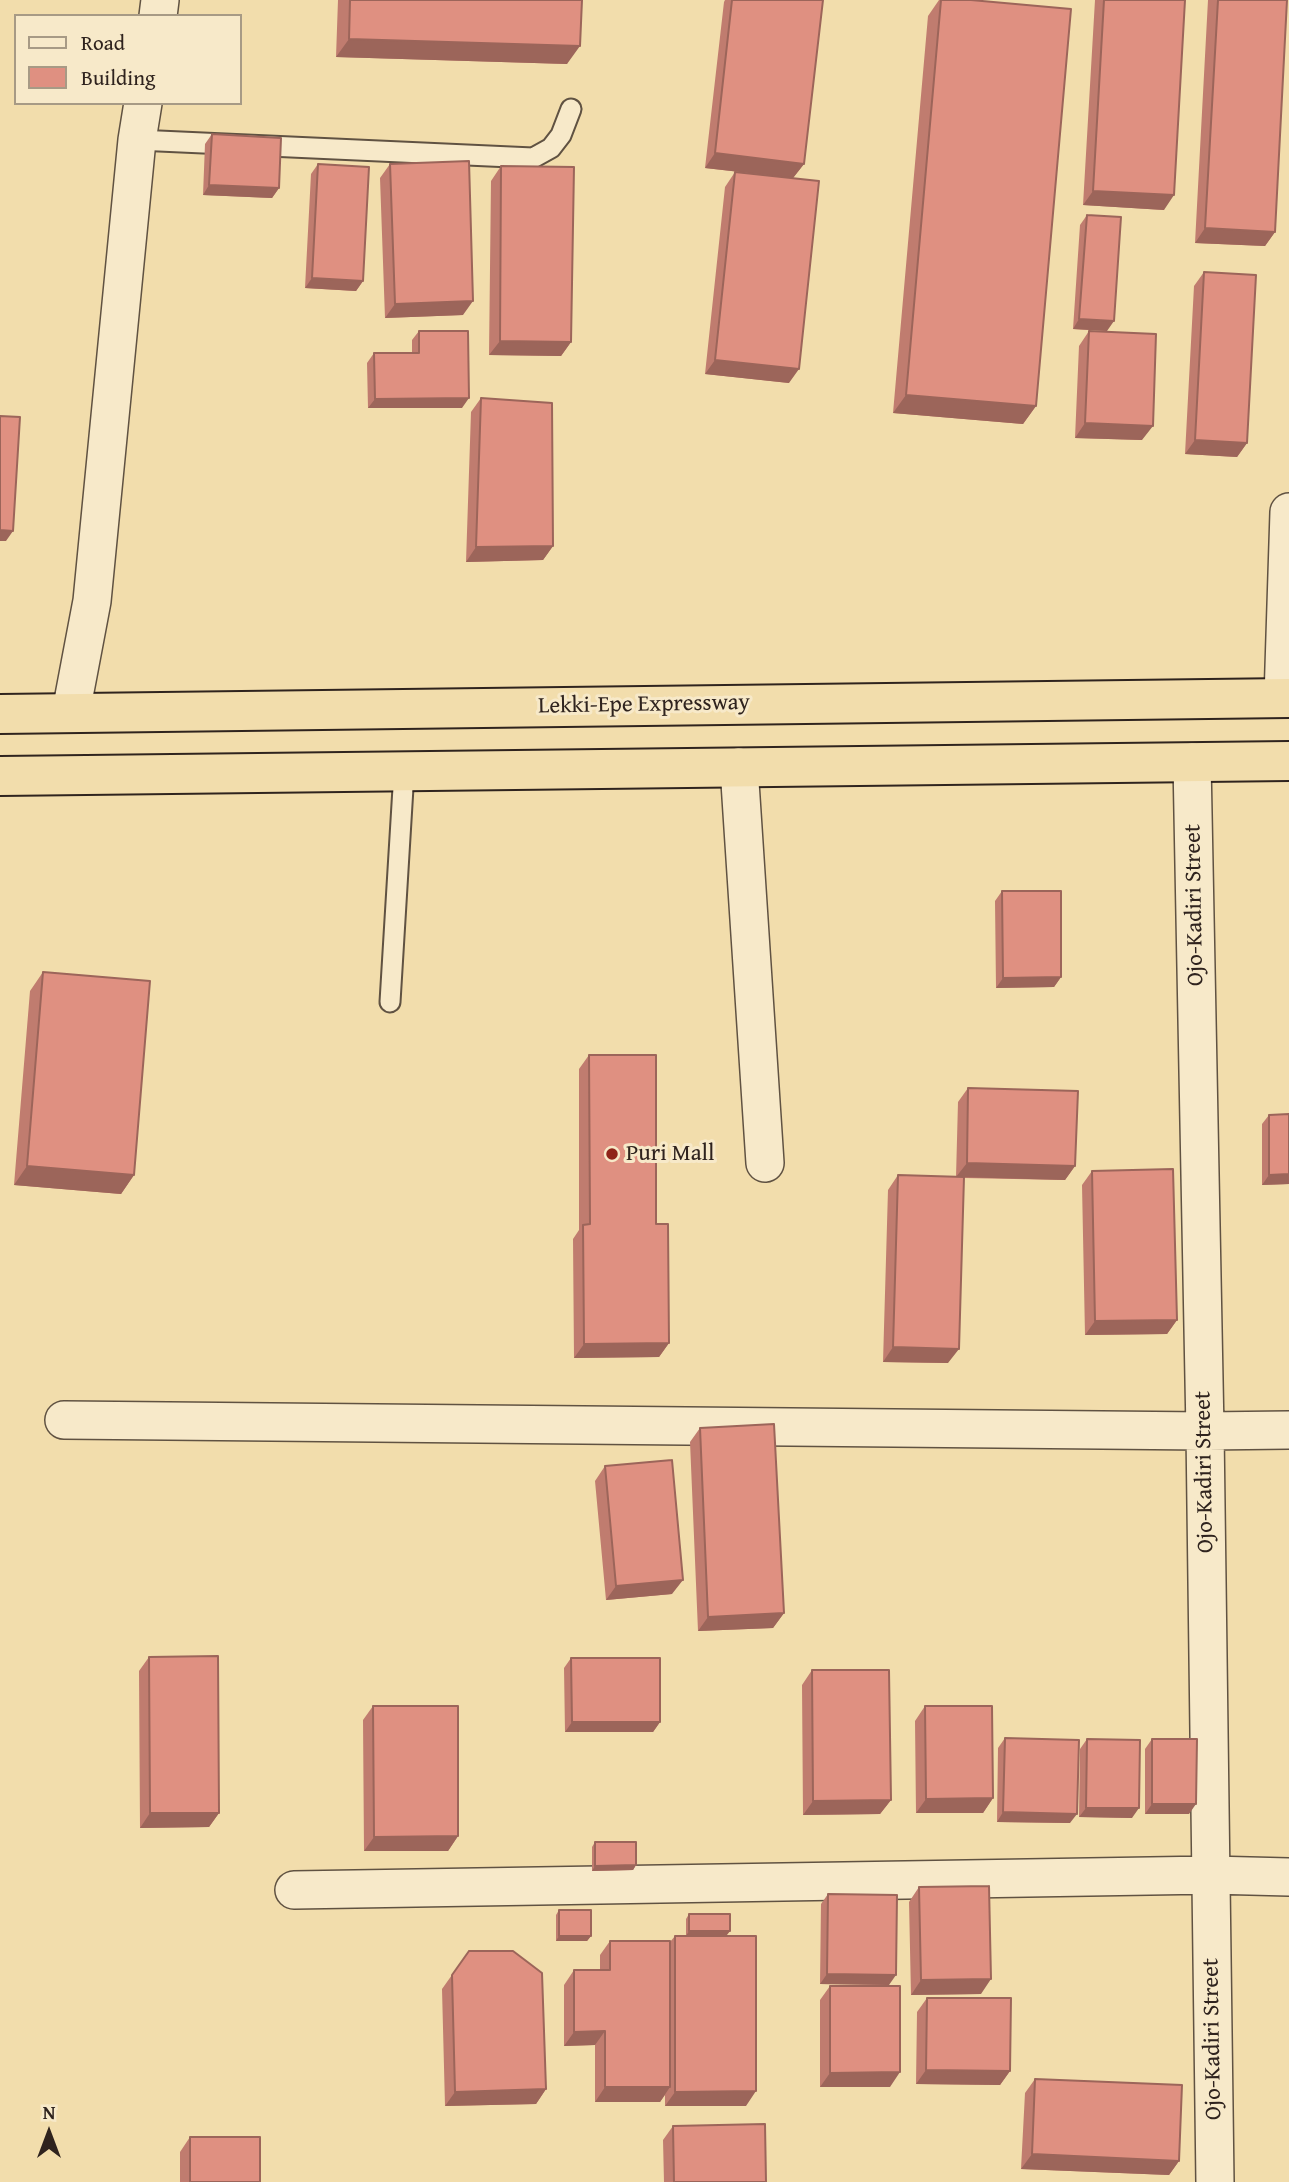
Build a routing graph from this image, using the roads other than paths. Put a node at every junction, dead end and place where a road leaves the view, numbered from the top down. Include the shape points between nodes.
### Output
1 (143, 105) edge
2 (571, 109) dead end
3 (137, 140) junction
4 (1289, 512) edge
5 (1286, 698) edge
6 (71, 712) junction
7 (0, 714) edge
8 (1289, 761) edge
9 (1192, 762) junction
10 (739, 767) junction
11 (404, 771) junction
12 (0, 776) edge
13 (390, 1002) dead end
14 (765, 1163) dead end
15 (64, 1420) dead end
16 (1289, 1430) edge
17 (1205, 1432) junction
18 (1211, 1875) junction
19 (1289, 1877) edge
20 (294, 1890) dead end
21 (1216, 2182) edge

1 - 3 street
2 - 3 lane via 551,148 533,158
3 - 6 street via 92,601
4 - 5 street
5 - 6 highway, Lekki-Epe Expressway
6 - 7 highway, Lekki-Epe Expressway
8 - 9 highway
9 - 10 highway
9 - 17 street, Ojo-Kadiri Street
10 - 11 highway
10 - 14 street
11 - 12 highway
11 - 13 lane
15 - 17 street
16 - 17 street
17 - 18 street, Ojo-Kadiri Street
18 - 19 street
18 - 20 street
18 - 21 street, Ojo-Kadiri Street

